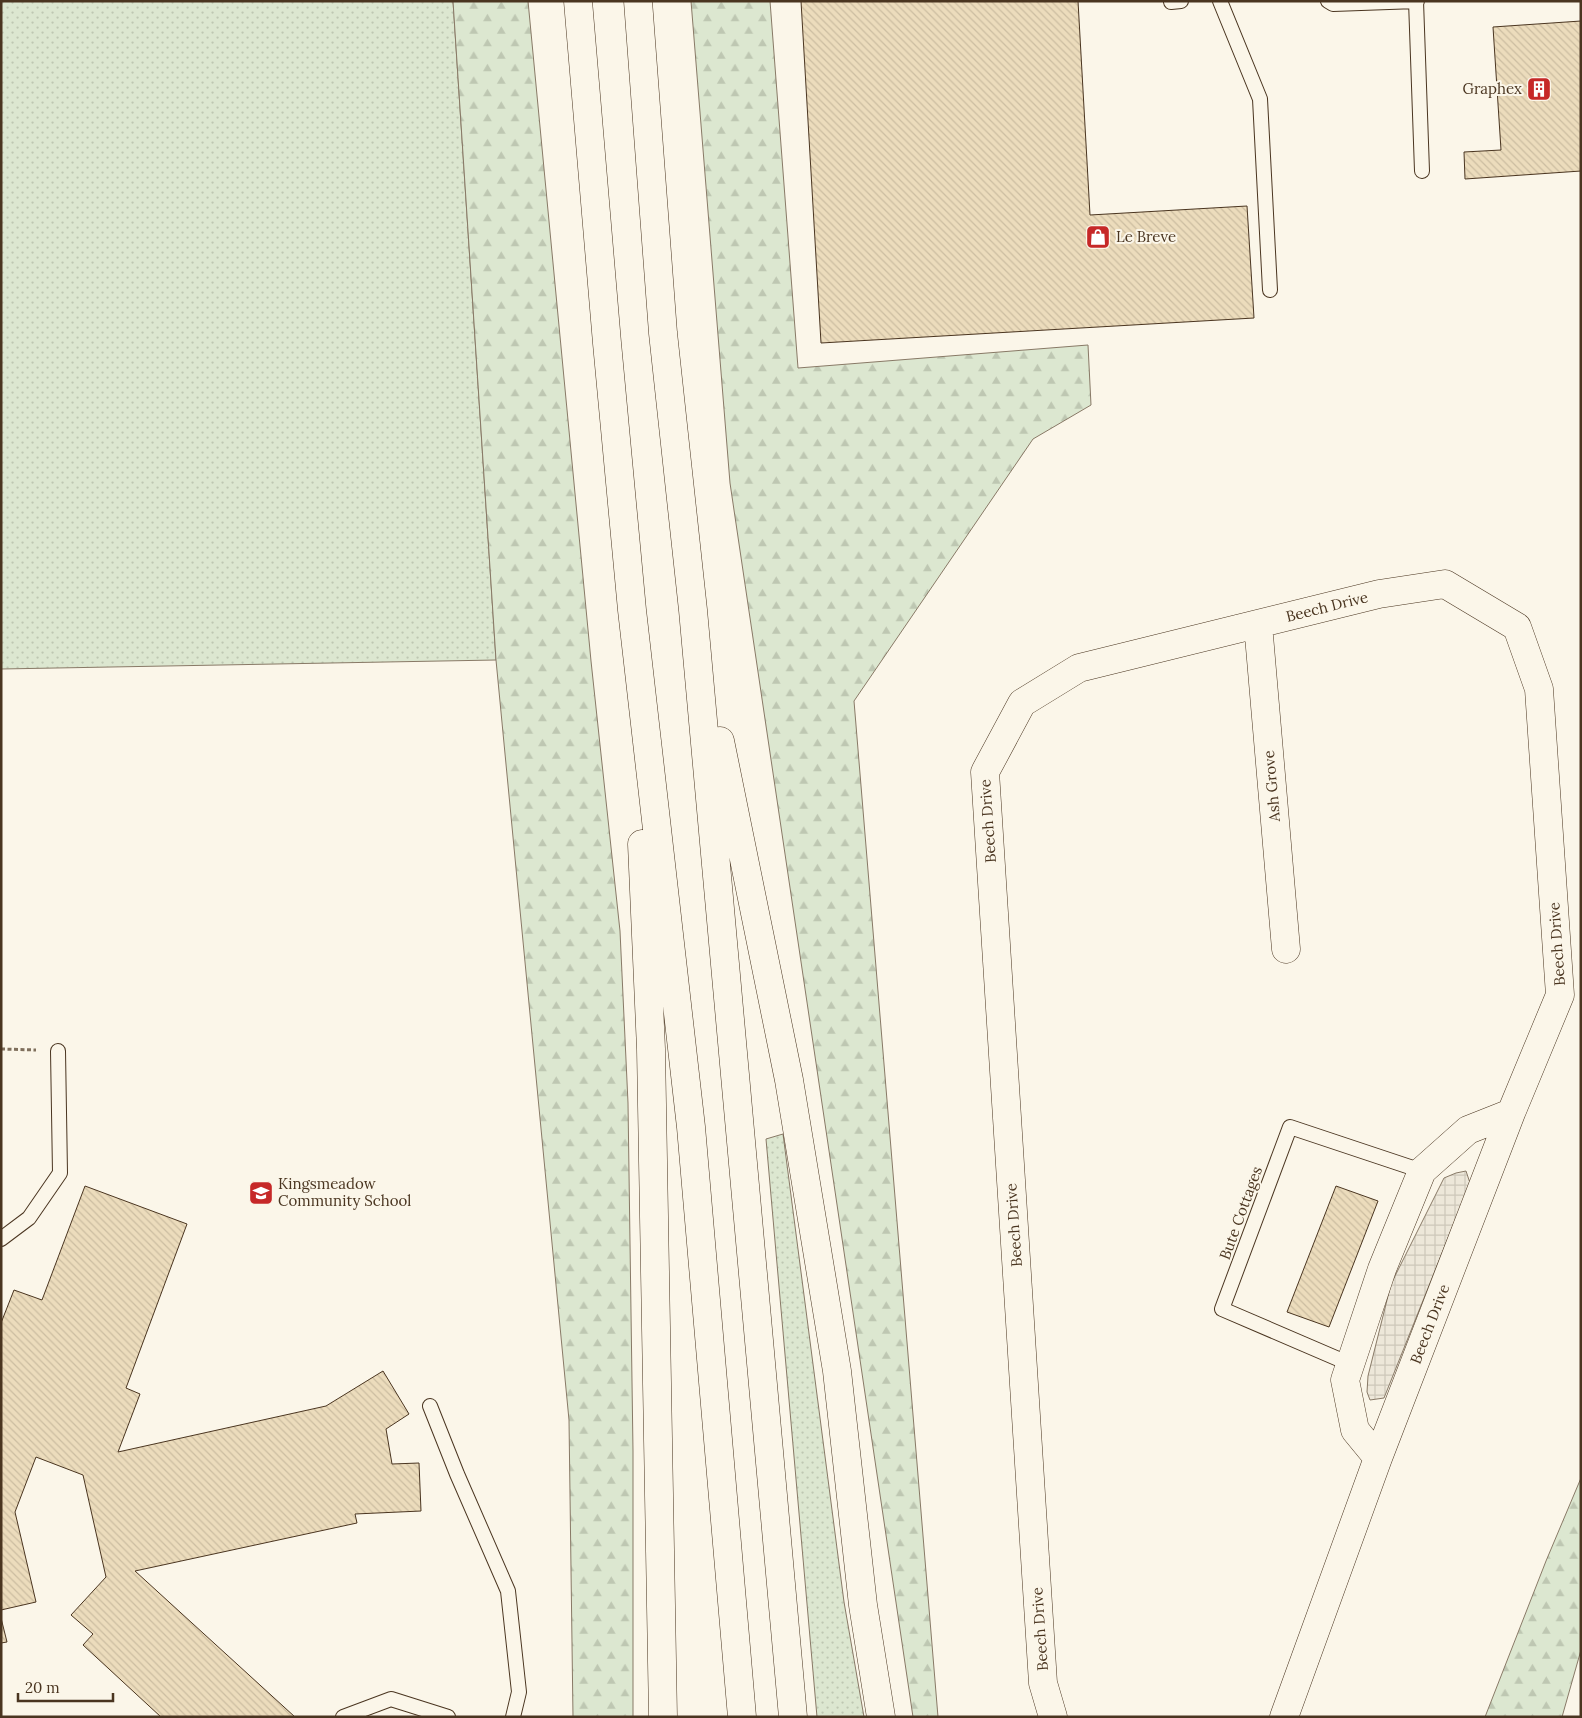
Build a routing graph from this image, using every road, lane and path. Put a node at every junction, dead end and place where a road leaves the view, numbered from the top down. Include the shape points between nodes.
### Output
1 (578, 1) edge
2 (638, 1) edge
3 (1181, 1) edge
4 (1220, 1) edge
5 (1328, 1) edge
6 (1417, 1) edge
7 (1170, 2) edge
8 (1422, 170) dead end
9 (1270, 290) dead end
10 (632, 610) junction
11 (693, 610) junction
12 (1258, 624) junction
13 (1286, 948) dead end
14 (1, 1049) edge
15 (58, 1051) joint
16 (1511, 1113) junction
17 (1422, 1171) junction
18 (1, 1239) edge
19 (1350, 1364) junction
20 (430, 1406) dead end
21 (1378, 1458) junction
22 (343, 1717) edge
23 (448, 1717) edge
24 (513, 1717) edge
25 (663, 1717) edge
26 (742, 1717) edge
27 (793, 1717) edge
28 (881, 1717) edge
29 (1053, 1717) edge
30 (1284, 1717) edge

1 - 10 main road
2 - 11 main road via 663,333
3 - 7 lane
4 - 9 lane via 1260,100
5 - 6 lane via 1333,4
6 - 8 lane
10 - 25 main road via 651,1049
10 - 26 main road via 691,1127
11 - 27 main road
11 - 28 main road via 789,1080 837,1371 863,1605
12 - 13 main road, Ash Grove
12 - 16 main road, Beech Drive via 1379,594 1445,584 1517,627 1539,689 1560,995
12 - 29 main road, Beech Drive via 1079,668 1022,702 985,772 1043,1683
14 - 15 path
15 - 18 lane via 60,1173 30,1218
16 - 17 main road via 1468,1130
16 - 21 main road, Beech Drive
17 - 19 main road via 1382,1269
17 - 19 lane, Bute Cottages via 1290,1127 1222,1309
19 - 21 main road via 1345,1380 1355,1430
20 - 24 lane via 508,1591 519,1692
21 - 30 main road, Beech Drive
22 - 23 lane via 391,1699

